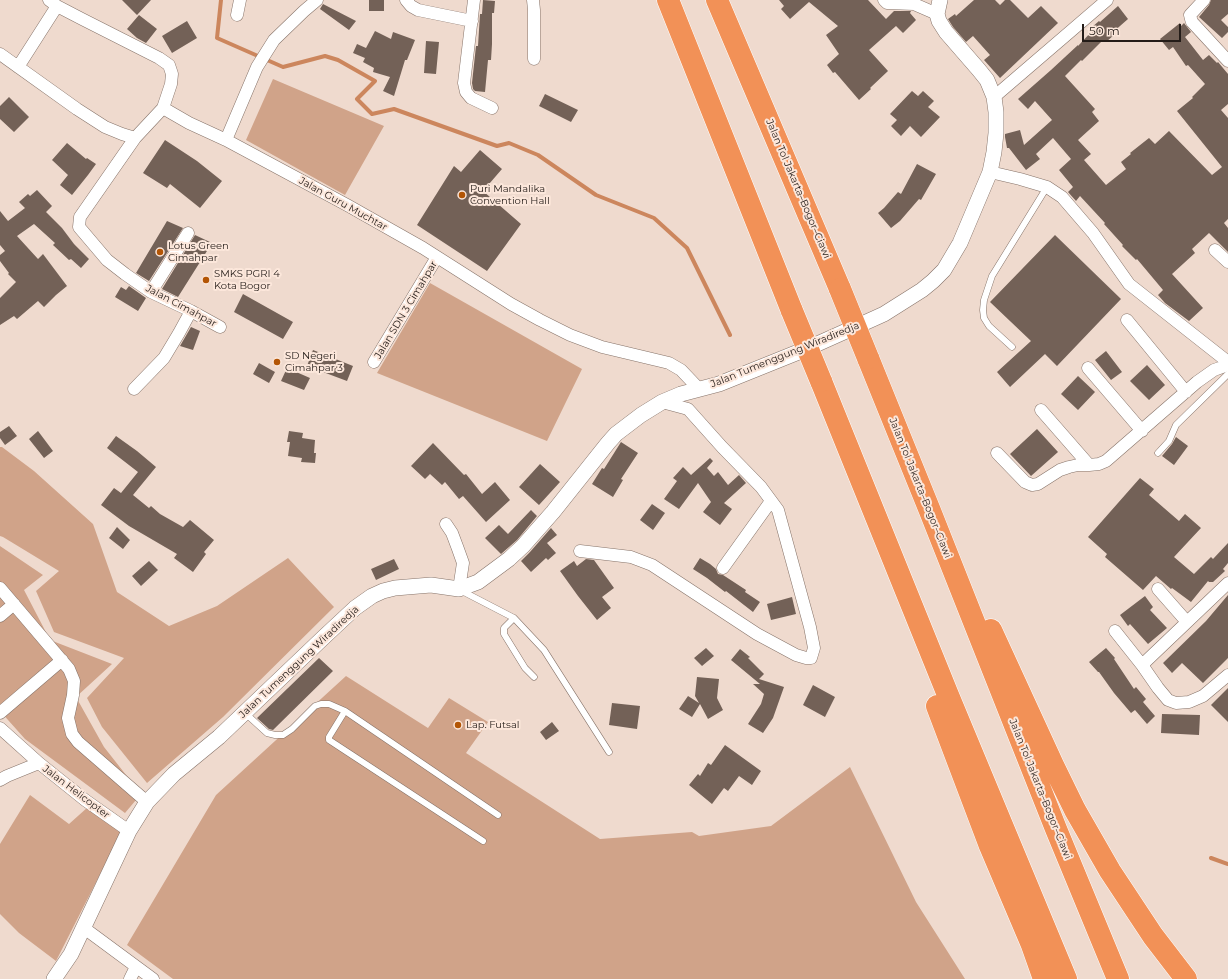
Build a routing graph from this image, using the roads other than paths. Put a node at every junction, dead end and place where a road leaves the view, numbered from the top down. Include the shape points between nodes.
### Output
1 (240, 0) edge
2 (317, 0) edge
3 (406, 0) edge
4 (474, 0) edge
5 (533, 0) edge
6 (668, 0) edge
7 (717, 0) edge
8 (884, 0) edge
9 (1107, 0) edge
10 (1204, 0) edge
11 (53, 3) edge
12 (938, 7) edge
13 (237, 15) dead end
14 (472, 21) junction
15 (0, 54) edge
16 (534, 59) dead end
17 (1228, 61) edge
18 (18, 67) junction
19 (994, 97) junction
20 (163, 108) junction
21 (492, 108) dead end
22 (135, 138) junction
23 (226, 140) junction
24 (990, 172) junction
25 (1047, 187) junction
26 (188, 232) dead end
27 (1215, 250) dead end
28 (437, 257) junction
29 (1228, 262) edge
30 (151, 292) junction
31 (191, 311) junction
32 (1127, 320) dead end
33 (220, 327) dead end
34 (1012, 348) dead end
35 (374, 362) dead end
36 (1228, 362) edge
37 (1228, 365) edge
38 (1088, 368) dead end
39 (1228, 374) edge
40 (134, 388) dead end
41 (700, 390) junction
42 (1186, 392) junction
43 (662, 402) junction
44 (1041, 410) dead end
45 (1142, 431) junction
46 (998, 453) dead end
47 (1158, 454) dead end
48 (1089, 465) junction
49 (858, 474) junction
50 (771, 501) junction
51 (930, 511) junction
52 (446, 524) dead end
53 (580, 551) dead end
54 (724, 568) dead end
55 (1228, 583) edge
56 (0, 588) edge
57 (459, 589) junction
58 (1158, 589) dead end
59 (14, 604) junction
60 (0, 616) edge
61 (514, 618) junction
62 (1188, 622) junction
63 (1115, 631) dead end
64 (62, 660) junction
65 (1142, 665) junction
66 (1228, 675) edge
67 (534, 677) dead end
68 (345, 711) junction
69 (0, 713) edge
70 (245, 713) junction
71 (0, 728) edge
72 (609, 752) dead end
73 (39, 763) junction
74 (0, 780) edge
75 (147, 802) junction
76 (498, 815) dead end
77 (129, 831) junction
78 (483, 841) dead end
79 (84, 928) junction
80 (136, 967) junction
81 (54, 979) edge
82 (130, 979) edge
83 (153, 979) edge
84 (1044, 979) edge
85 (1066, 979) edge
86 (1118, 979) edge
87 (1186, 979) edge

1 - 13 street
2 - 23 street via 274,40 257,68
3 - 14 street via 418,10
4 - 14 street
5 - 16 street
6 - 49 highway, bridge
7 - 51 highway, Jalan Tol Jakarta–Bogor–Ciawi, bridge via 840,289
8 - 12 street via 887,3
9 - 19 street
10 - 17 street via 1190,15 1192,22
11 - 18 street
11 - 20 street via 169,65 172,74 171,84
12 - 19 street, Jalan Tumenggung Wiradiredja via 939,21 987,80
14 - 21 street via 464,83 466,92 471,98
15 - 18 street
18 - 22 street via 105,127
19 - 24 street, Jalan Tumenggung Wiradiredja via 996,133
20 - 22 street
20 - 23 street, Jalan Guru Muchtar
22 - 30 street, Jalan Cimahpar via 80,217 79,227 107,260
23 - 28 street, Jalan Guru Muchtar
24 - 25 street
24 - 41 street, Jalan Tumenggung Wiradiredja via 954,255 944,270 922,290 873,319 806,349
25 - 34 lane via 992,276 984,300 984,318
25 - 36 street via 1062,197 1093,233 1129,284
26 - 30 street
27 - 29 street
28 - 35 street, Jalan SDN 3 Cimahpar
28 - 41 street, Jalan Guru Muchtar via 511,304 570,335 602,347 669,363 681,370
30 - 31 street, Jalan Cimahpar
31 - 33 street, Jalan Cimahpar
31 - 40 street via 164,358
32 - 42 street
37 - 42 street via 1214,370
38 - 45 street
39 - 47 lane via 1176,425 1169,441
41 - 43 street, Jalan Tumenggung Wiradiredja
42 - 45 street
43 - 50 street via 688,409
43 - 57 street, Jalan Tumenggung Wiradiredja via 616,434 553,512 509,559 478,582
44 - 48 street
45 - 48 street via 1106,461
46 - 48 street via 1025,482 1032,485 1064,468
49 - 84 highway via 900,608 990,846
49 - 85 highway
50 - 53 street via 778,510 810,627 814,648 811,658 796,655 757,634 652,565 631,557
50 - 54 street
51 - 86 highway, Jalan Tol Jakarta–Bogor–Ciawi
51 - 87 highway via 976,596 1075,810 1110,871 1153,936
52 - 57 street via 463,563
55 - 62 street
56 - 59 street
57 - 61 lane
57 - 70 street, Jalan Tumenggung Wiradiredja via 418,585 383,591 372,596 324,636
58 - 62 street
59 - 60 street
59 - 64 street
61 - 67 lane via 504,628 504,634
61 - 72 lane via 544,650
62 - 65 street
63 - 65 street
64 - 69 street
64 - 75 street via 74,682 74,695 68,718 72,734
65 - 66 street via 1168,700 1176,703 1189,702 1203,696
68 - 70 lane via 329,704 315,706 292,729 283,735 275,736 267,733
68 - 76 lane
68 - 78 lane via 329,740
70 - 75 street, Jalan Tumenggung Wiradiredja via 174,774
71 - 73 street
73 - 74 street, Jalan Helicopter
73 - 77 street, Jalan Helicopter
75 - 77 street, Jalan Tumenggung Wiradiredja
77 - 79 street, Jalan Tumenggung Wiradiredja
79 - 80 street
79 - 81 street, Jalan Tumenggung Wiradiredja
80 - 82 street
80 - 83 street

